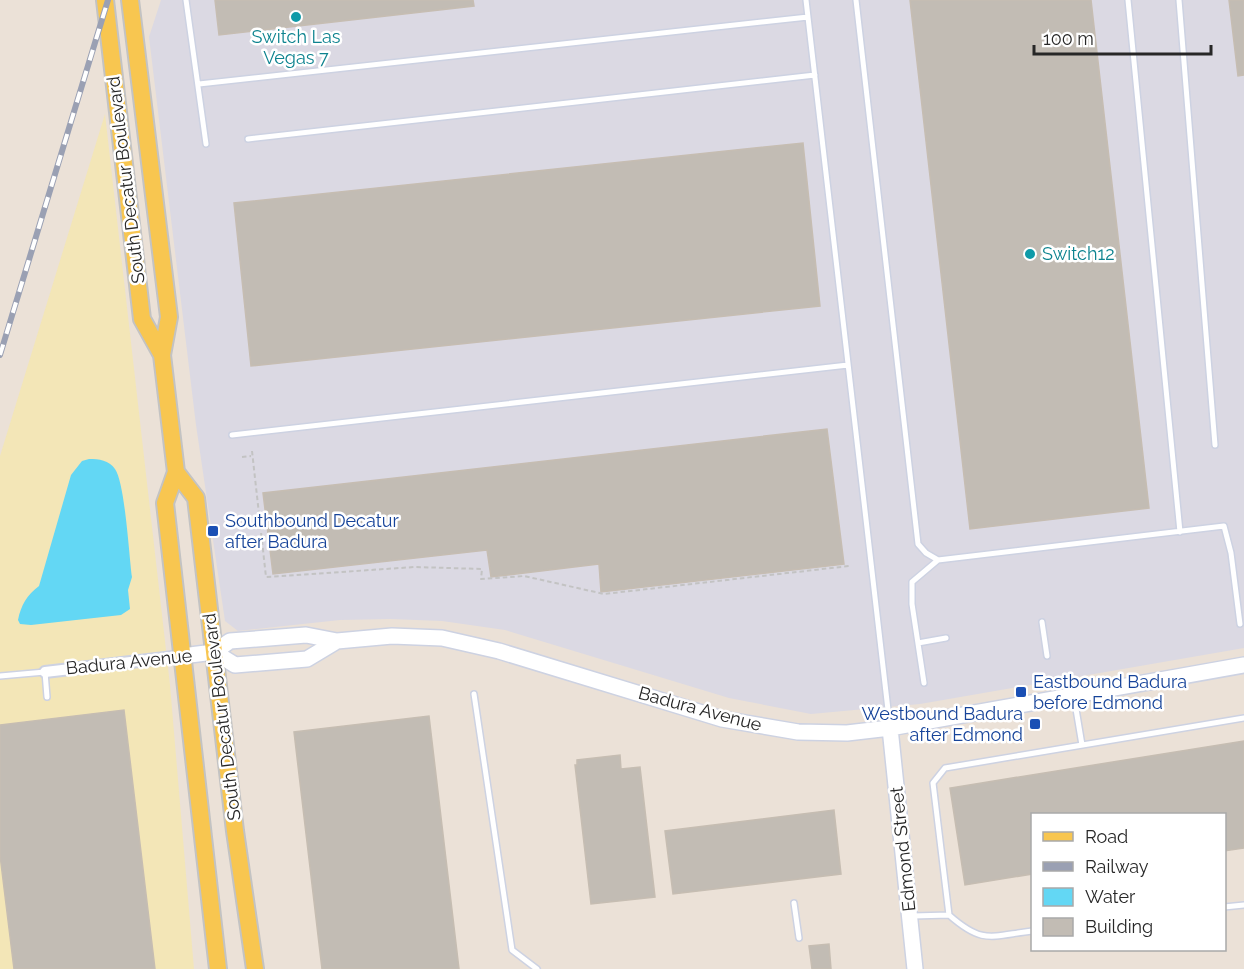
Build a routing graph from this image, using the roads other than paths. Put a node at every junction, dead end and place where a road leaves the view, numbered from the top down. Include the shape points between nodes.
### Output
1 (105, 0) edge
2 (130, 0) edge
3 (186, 0) edge
4 (806, 0) edge
5 (856, 0) edge
6 (1128, 0) edge
7 (1179, 0) edge
8 (808, 17) junction
9 (814, 75) junction
10 (199, 84) junction
11 (248, 139) dead end
12 (206, 144) dead end
13 (162, 355) junction
14 (848, 365) junction
15 (232, 435) dead end
16 (1215, 446) dead end
17 (176, 472) junction
18 (1180, 532) junction
19 (938, 560) junction
20 (1042, 622) dead end
21 (1240, 624) dead end
22 (946, 638) dead end
23 (338, 641) junction
24 (918, 643) junction
25 (214, 652) junction
26 (182, 656) junction
27 (1047, 656) dead end
28 (1244, 665) edge
29 (45, 672) junction
30 (0, 676) edge
31 (924, 683) dead end
32 (474, 694) dead end
33 (47, 697) dead end
34 (1074, 697) junction
35 (1244, 718) edge
36 (890, 728) junction
37 (1082, 745) junction
38 (794, 903) dead end
39 (1244, 905) edge
40 (1226, 908) edge
41 (949, 915) junction
42 (910, 916) junction
43 (1031, 931) edge
44 (799, 938) dead end
45 (218, 969) edge
46 (255, 969) edge
47 (537, 969) edge
48 (915, 969) edge

1 - 13 main road, South Decatur Boulevard via 142,319
2 - 13 main road, South Decatur Boulevard via 169,317
3 - 10 lane
4 - 8 lane
5 - 19 lane via 918,544
6 - 18 lane
7 - 16 lane
8 - 9 lane
8 - 10 lane
9 - 11 lane
9 - 14 lane
10 - 12 lane
13 - 17 main road, South Decatur Boulevard
14 - 15 lane
14 - 36 lane
17 - 25 main road, South Decatur Boulevard via 196,498
17 - 26 main road, South Decatur Boulevard via 165,503
18 - 19 lane
18 - 21 lane via 1224,526
19 - 24 lane via 912,582
20 - 27 lane
22 - 24 lane
23 - 25 main road, Badura Avenue via 306,635 230,641
23 - 25 main road, Badura Avenue via 307,659 235,665
23 - 36 main road, Badura Avenue via 392,636 442,638 499,651 722,718 798,732 847,733
24 - 31 lane
25 - 26 main road, Badura Avenue
25 - 46 main road, South Decatur Boulevard
26 - 29 street, Badura Avenue
26 - 45 main road, South Decatur Boulevard
28 - 34 main road, Badura Avenue
29 - 30 lane
29 - 33 lane
32 - 47 lane via 512,950
34 - 36 main road, Badura Avenue
34 - 37 lane
35 - 37 lane
36 - 42 main road, Edmond Street
37 - 41 lane via 945,768 933,783
38 - 44 lane
39 - 40 lane
41 - 42 lane
41 - 43 lane via 980,937
42 - 48 main road, Edmond Street

